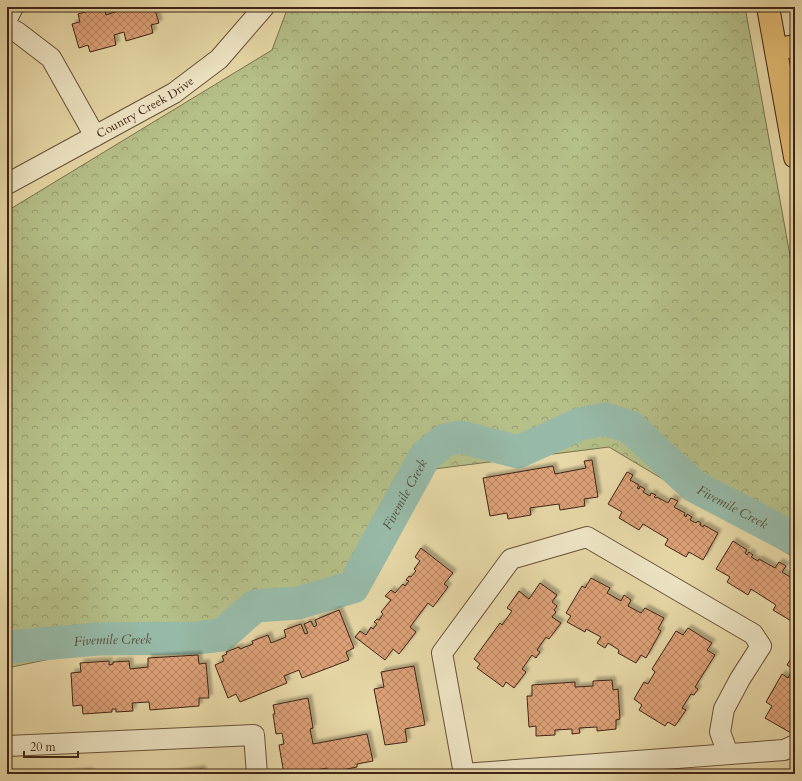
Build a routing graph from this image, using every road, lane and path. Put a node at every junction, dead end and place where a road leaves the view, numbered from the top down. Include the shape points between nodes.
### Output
1 (13, 7) edge
2 (264, 7) edge
3 (768, 7) edge
4 (7, 19) edge
5 (7, 27) edge
6 (785, 48) edge
7 (95, 136) junction
8 (795, 157) edge
9 (7, 184) edge
10 (795, 745) edge
11 (7, 746) edge
12 (728, 754) junction
13 (258, 774) edge
14 (464, 774) edge

1 - 4 street
2 - 7 street, Country Creek Drive via 213,64 174,93
3 - 6 main road
5 - 7 street via 51,58
6 - 8 main road
7 - 9 street, Country Creek Drive
10 - 12 street via 784,750
11 - 13 street via 254,735
12 - 14 street
12 - 14 street via 720,732 724,709 761,646 753,634 587,537 511,559 442,653

